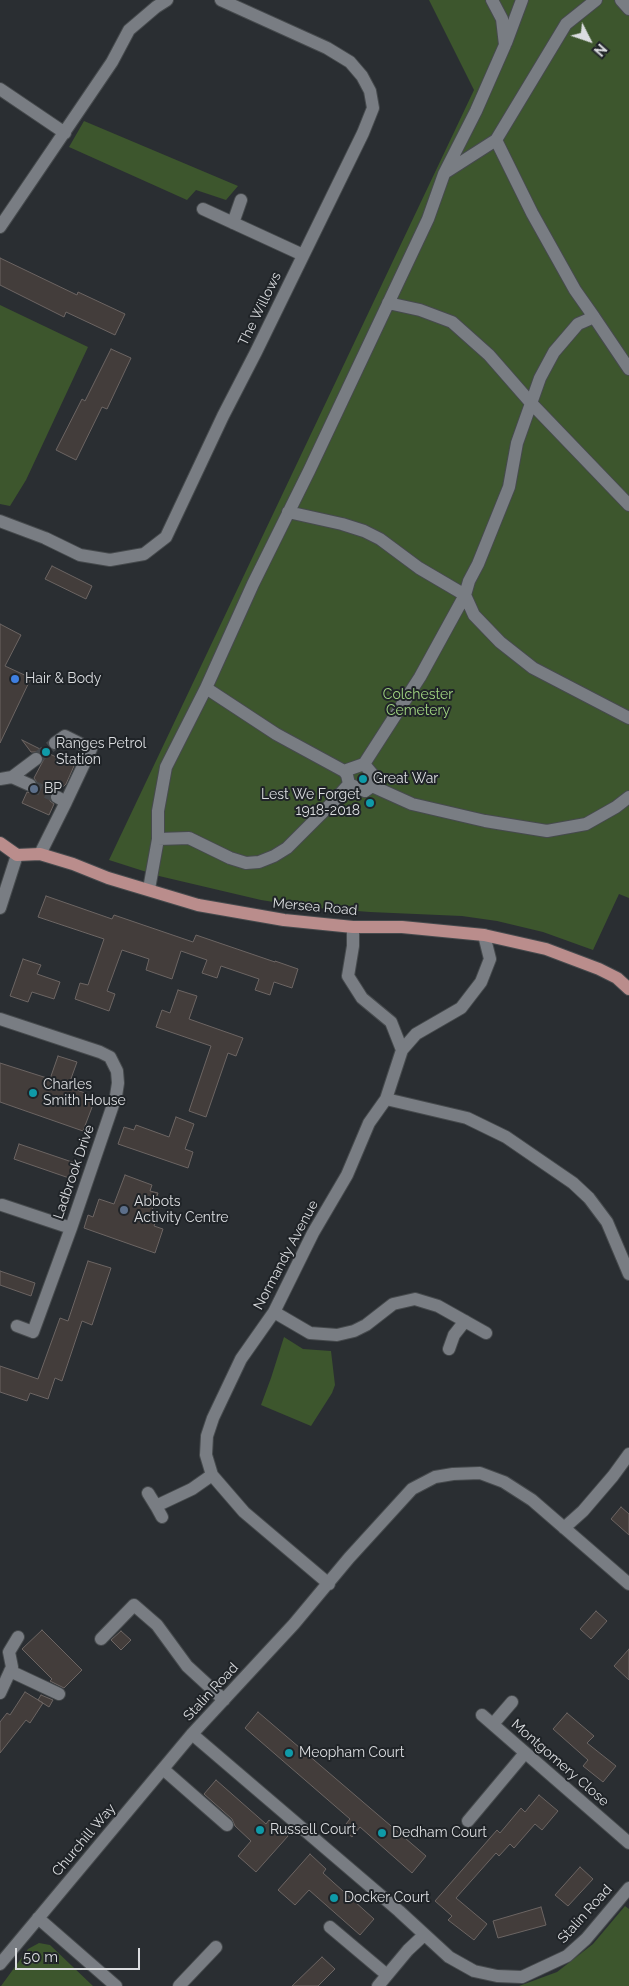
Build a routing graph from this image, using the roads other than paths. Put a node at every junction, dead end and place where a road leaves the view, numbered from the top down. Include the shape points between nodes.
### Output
1 (220, 0) edge
2 (492, 0) edge
3 (522, 0) edge
4 (596, 0) edge
5 (621, 0) edge
6 (158, 2) edge
7 (629, 9) edge
8 (505, 45) junction
9 (0, 89) edge
10 (66, 133) junction
11 (496, 140) junction
12 (444, 174) junction
13 (241, 200) dead end
14 (203, 209) dead end
15 (233, 223) junction
16 (0, 227) edge
17 (303, 255) junction
18 (388, 302) junction
19 (594, 317) junction
20 (629, 369) edge
21 (531, 403) junction
22 (629, 505) edge
23 (288, 512) junction
24 (0, 521) edge
25 (465, 595) junction
26 (206, 688) junction
27 (629, 718) edge
28 (55, 744) tunnel mouth
29 (36, 759) tunnel mouth
30 (364, 764) junction
31 (344, 771) junction
32 (6, 778) edge
33 (349, 784) junction
34 (30, 785) tunnel mouth
35 (372, 786) junction
36 (629, 797) edge
37 (158, 839) junction
38 (0, 843) edge
39 (40, 854) junction
40 (17, 855) junction
41 (149, 889) junction
42 (0, 908) edge
43 (353, 927) junction
44 (484, 935) junction
45 (629, 989) edge
46 (0, 1019) edge
47 (402, 1050) junction
48 (386, 1099) junction
49 (2, 1205) dead end
50 (71, 1228) junction
51 (629, 1274) edge
52 (274, 1312) junction
53 (465, 1321) junction
54 (17, 1326) dead end
55 (486, 1333) dead end
56 (449, 1349) dead end
57 (629, 1454) edge
58 (212, 1476) junction
59 (148, 1493) dead end
60 (564, 1528) junction
61 (329, 1584) junction
62 (629, 1584) edge
63 (18, 1637) dead end
64 (102, 1639) dead end
65 (11, 1669) junction
66 (0, 1692) edge
67 (59, 1694) dead end
68 (224, 1700) junction
69 (512, 1702) dead end
70 (482, 1714) dead end
71 (493, 1724) junction
72 (192, 1734) junction
73 (525, 1753) junction
74 (163, 1769) junction
75 (468, 1821) dead end
76 (227, 1826) dead end
77 (629, 1843) edge
78 (629, 1888) edge
79 (38, 1918) junction
80 (330, 1926) dead end
81 (424, 1935) junction
82 (216, 1947) dead end
83 (0, 1964) edge
84 (387, 1975) junction
85 (116, 1986) edge
86 (178, 1986) edge
87 (378, 1986) edge

1 - 17 street, The Willows via 334,52 350,62 370,91 373,108 363,133
2 - 8 street via 502,19
3 - 8 street
4 - 11 street via 566,24
5 - 7 street
6 - 10 street via 129,30
8 - 12 street
9 - 10 street
10 - 16 street
11 - 12 street
11 - 19 street via 532,213
12 - 18 street via 428,219
13 - 15 street
14 - 15 street
15 - 17 street
17 - 24 street, The Willows via 166,537 144,554 110,560 80,555
18 - 21 street via 452,322 488,355
18 - 23 street
19 - 20 street
19 - 21 street via 578,324 554,352
21 - 22 street
21 - 25 street via 517,443 509,487
23 - 25 street via 364,530
23 - 26 street
25 - 27 street via 474,615 500,642 533,668
25 - 30 street via 420,677
26 - 31 street via 276,734
26 - 37 street via 166,767 158,811
28 - 39 street via 65,736 91,749 62,799
29 - 32 street
30 - 31 street
30 - 35 street via 374,776
31 - 33 street
32 - 34 street
33 - 35 street via 365,792
33 - 37 street via 287,848 259,862 230,858 190,838
35 - 36 street via 412,804 547,831 586,824
37 - 41 street
38 - 40 main road
39 - 40 main road, Mersea Road
39 - 41 main road, Mersea Road
40 - 42 street
41 - 43 main road, Mersea Road via 198,905 259,917
43 - 44 main road, Mersea Road
43 - 47 street via 348,976 362,998 391,1022
44 - 45 main road, Mersea Road via 546,949 587,964 617,978
44 - 47 street, Normandy Avenue via 490,958 481,982 461,1008 416,1034
46 - 50 street, Ladbrook Drive via 100,1052 114,1062 118,1083 116,1096
47 - 48 street, Normandy Avenue
48 - 51 street via 467,1118 506,1137 573,1183 607,1222
48 - 52 street, Normandy Avenue via 369,1123 346,1175
49 - 50 street
50 - 54 street, Ladbrook Drive via 33,1332
52 - 53 street via 310,1333 337,1335 366,1325 393,1304 415,1300 438,1306
52 - 58 street, Normandy Avenue via 241,1359 213,1418 207,1436 206,1455
53 - 55 street
53 - 56 street via 454,1335
57 - 60 street via 607,1483
58 - 59 street via 159,1512
58 - 61 street, Normandy Avenue via 244,1512
60 - 61 street, Stalin Road via 532,1500 504,1482 480,1474 435,1477 412,1489
60 - 62 street, Stalin Road
61 - 68 street, Stalin Road
63 - 65 street via 9,1652
64 - 68 street via 134,1604 157,1625 187,1666
65 - 66 street
65 - 67 street
68 - 72 street, Stalin Road
69 - 71 street, Montgomery Close
70 - 71 street, Montgomery Close
71 - 73 street, Montgomery Close
72 - 74 street, Churchill Way
72 - 81 street, Stalin Road
73 - 75 street
73 - 77 street, Montgomery Close
74 - 76 street
74 - 79 street, Churchill Way
78 - 81 street, Stalin Road via 586,1940 567,1956 522,1977 474,1971 449,1957
79 - 83 street, Churchill Way
79 - 85 street
80 - 84 street
81 - 84 street
82 - 86 street
84 - 87 street

